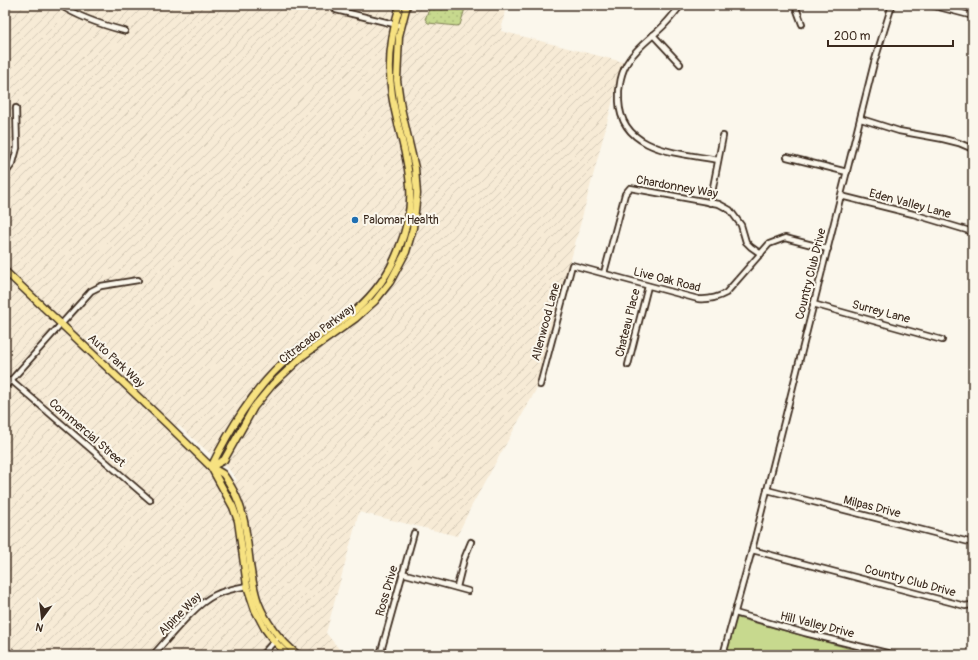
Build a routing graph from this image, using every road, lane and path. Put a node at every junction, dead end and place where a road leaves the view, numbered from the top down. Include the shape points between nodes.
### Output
1 (60, 5) edge
2 (400, 5) edge
3 (407, 5) edge
4 (680, 5) edge
5 (795, 5) edge
6 (892, 5) edge
7 (931, 5) edge
8 (336, 10) dead end
9 (973, 16) edge
10 (394, 24) junction
11 (802, 24) dead end
12 (401, 25) junction
13 (125, 31) dead end
14 (653, 35) junction
15 (680, 64) dead end
16 (16, 108) dead end
17 (861, 119) junction
18 (723, 136) dead end
19 (973, 149) edge
20 (787, 157) dead end
21 (718, 160) junction
22 (847, 172) junction
23 (5, 174) edge
24 (841, 196) junction
25 (710, 203) junction
26 (973, 232) edge
27 (828, 249) junction
28 (761, 254) junction
29 (572, 265) joint
30 (5, 271) edge
31 (604, 273) junction
32 (138, 280) dead end
33 (648, 286) junction
34 (813, 304) junction
35 (61, 325) junction
36 (942, 340) dead end
37 (628, 366) dead end
38 (11, 380) junction
39 (540, 385) dead end
40 (5, 387) edge
41 (211, 467) junction
42 (767, 490) junction
43 (150, 500) dead end
44 (414, 533) dead end
45 (471, 542) dead end
46 (973, 543) edge
47 (752, 550) junction
48 (402, 573) junction
49 (247, 586) junction
50 (457, 588) junction
51 (468, 591) dead end
52 (971, 605) dead end
53 (735, 613) junction
54 (279, 636) junction
55 (274, 641) junction
56 (153, 655) edge
57 (262, 655) edge
58 (288, 655) edge
59 (298, 655) edge
60 (380, 655) edge
61 (723, 655) edge
62 (895, 655) edge

1 - 13 street via 94,22
2 - 10 main road, Citracado Parkway
3 - 12 main road, Citracado Parkway
4 - 14 street
5 - 11 street
6 - 17 street, Country Club Drive via 882,34
7 - 9 street
8 - 10 street
10 - 12 street
10 - 41 main road, Citracado Parkway via 390,59 392,93 410,179 408,217 398,253 382,281 365,301 290,357 254,395 242,411
12 - 41 main road, Citracado Parkway via 397,66 398,90 415,168 417,193 415,215 406,252 395,274 378,298 361,314 304,355 278,379 254,407 224,460
14 - 15 street
14 - 21 street via 627,62 622,75 619,108 630,132 658,149
16 - 23 street via 17,148 13,163
17 - 19 street via 899,131 959,143
17 - 22 street, Country Club Drive
18 - 21 street
20 - 22 street
21 - 25 street
22 - 24 street, Country Club Drive
24 - 26 street, Eden Valley Lane
24 - 27 street, Country Club Drive
25 - 28 street, Chardonney Way via 719,204 730,210 741,225 746,242
25 - 31 street, Chardonney Way via 630,188 625,194
27 - 28 street, Live Oak Road via 786,238 769,244
27 - 34 street, Country Club Drive
28 - 33 street, Live Oak Road via 726,293 719,297 698,299
29 - 31 street, Live Oak Road
29 - 39 street, Allenwood Lane
30 - 35 main road, Auto Park Way
31 - 33 street, Live Oak Road
32 - 35 street via 101,286 91,291
33 - 37 street, Chateau Place
34 - 36 street, Surrey Lane
34 - 42 street, Country Club Drive
35 - 38 street
35 - 41 main road, Auto Park Way
38 - 40 street
38 - 43 street, Commercial Street
41 - 49 main road, Auto Park Way via 238,521
41 - 54 main road, Auto Park Way via 223,474 241,506 254,585 267,620
42 - 46 street, Milpas Drive
42 - 47 street, Country Club Drive
44 - 48 street, Ross Drive
45 - 50 street
47 - 52 street, Country Club Drive via 965,606
47 - 53 street, Country Club Drive
48 - 50 street
48 - 60 street, Ross Drive
49 - 55 main road, Auto Park Way via 255,610
49 - 56 street, Alpine Way via 208,598
50 - 51 street
53 - 61 street, Country Club Drive
53 - 62 street, Hill Valley Drive
54 - 55 street
54 - 59 main road, Auto Park Way
55 - 57 street
55 - 58 main road, Auto Park Way

